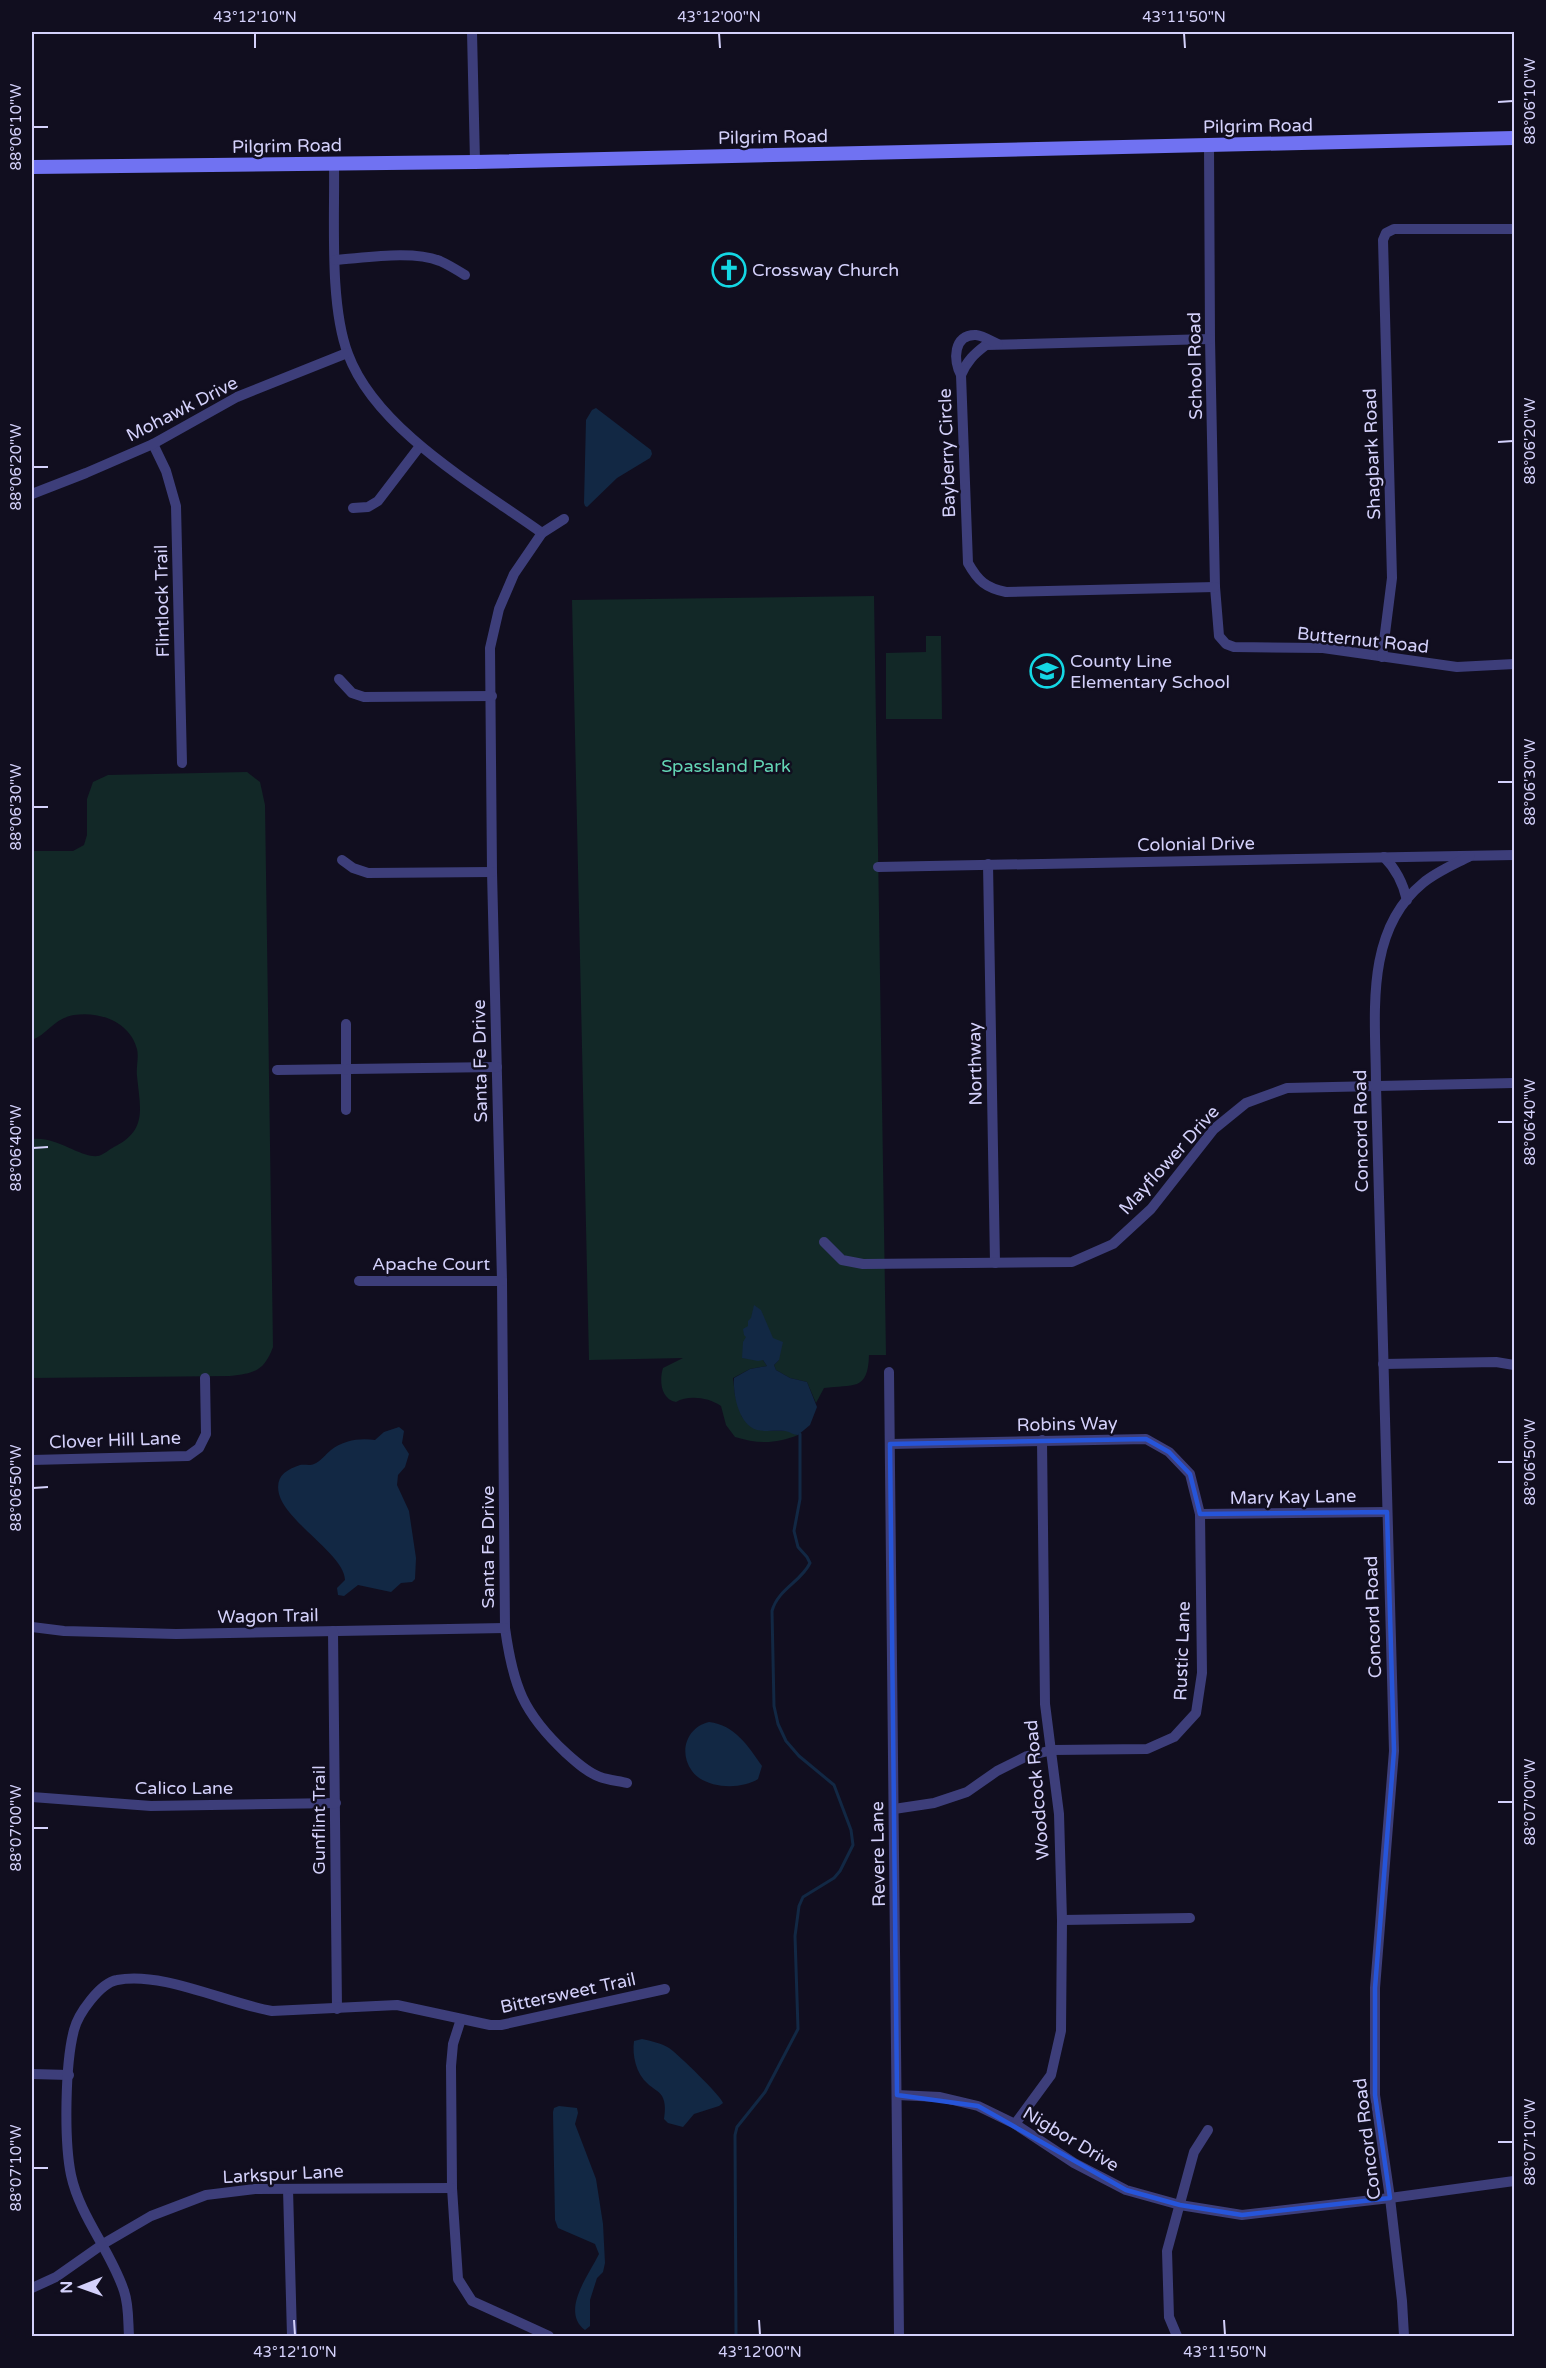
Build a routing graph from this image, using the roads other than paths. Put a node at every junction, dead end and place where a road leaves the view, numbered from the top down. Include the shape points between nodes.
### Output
1 (472, 32) edge
2 (1515, 138) edge
3 (1209, 145) junction
4 (475, 162) junction
5 (334, 164) junction
6 (32, 167) edge
7 (1515, 229) edge
8 (335, 260) junction
9 (465, 275) dead end
10 (1210, 339) junction
11 (999, 344) junction
12 (347, 353) junction
13 (961, 375) junction
14 (153, 444) junction
15 (420, 446) junction
16 (32, 494) edge
17 (354, 508) dead end
18 (564, 519) dead end
19 (542, 533) junction
20 (1215, 587) junction
21 (1382, 657) junction
22 (1515, 664) edge
23 (339, 679) dead end
24 (492, 696) junction
25 (182, 763) dead end
26 (1515, 855) edge
27 (1470, 856) junction
28 (1384, 857) junction
29 (342, 860) dead end
30 (988, 864) junction
31 (878, 867) dead end
32 (492, 872) junction
33 (1407, 900) junction
34 (346, 1024) dead end
35 (497, 1067) junction
36 (346, 1069) junction
37 (277, 1070) dead end
38 (1515, 1083) edge
39 (1376, 1086) junction
40 (346, 1110) dead end
41 (824, 1242) dead end
42 (995, 1263) junction
43 (359, 1281) dead end
44 (502, 1281) junction
45 (1383, 1364) junction
46 (1515, 1365) edge
47 (889, 1372) dead end
48 (205, 1378) dead end
49 (1042, 1440) junction
50 (890, 1444) junction
51 (32, 1460) edge
52 (1387, 1512) junction
53 (1200, 1514) junction
54 (32, 1627) edge
55 (505, 1628) junction
56 (333, 1631) junction
57 (1053, 1750) junction
58 (627, 1783) dead end
59 (32, 1797) edge
60 (336, 1803) junction
61 (894, 1809) junction
62 (1190, 1918) dead end
63 (1062, 1920) junction
64 (665, 1989) dead end
65 (337, 2009) junction
66 (461, 2019) junction
67 (32, 2074) edge
68 (69, 2075) junction
69 (897, 2095) junction
70 (1015, 2124) junction
71 (1208, 2130) dead end
72 (1515, 2181) edge
73 (452, 2187) junction
74 (288, 2189) junction
75 (1390, 2198) junction
76 (1180, 2205) junction
77 (103, 2244) junction
78 (32, 2288) edge
79 (129, 2337) edge
80 (292, 2337) edge
81 (549, 2337) edge
82 (899, 2337) edge
83 (1177, 2337) edge
84 (1404, 2337) edge

1 - 4 street
2 - 3 street, Pilgrim Road
3 - 4 street, Pilgrim Road
3 - 10 street, School Road
4 - 5 street, Pilgrim Road
5 - 6 street, Pilgrim Road
5 - 8 street
7 - 21 street, Shagbark Road via 1386,233 1382,250 1392,578
8 - 9 street via 429,258
8 - 12 street via 338,311
10 - 11 street, Bayberry Circle
10 - 20 street, School Road
11 - 13 street, Bayberry Circle via 986,345 974,354
11 - 13 street via 982,336 965,338 955,356
12 - 14 street, Mohawk Drive via 237,397
12 - 15 street via 374,402
13 - 20 street, Bayberry Circle via 968,563 990,589 1006,592
14 - 16 street, Mohawk Drive
14 - 25 street, Flintlock Trail via 176,506
15 - 17 street via 378,501
15 - 19 street
18 - 19 street, Santa Fe Drive
19 - 24 street, Santa Fe Drive via 514,574 498,609 490,648
20 - 21 street, Butternut Road via 1219,636 1226,644 1323,648
21 - 22 street, Butternut Road via 1457,667
23 - 24 street via 352,693 364,697
24 - 32 street, Santa Fe Drive
26 - 27 street, Colonial Drive
27 - 28 street, Colonial Drive
27 - 33 street, Concord Road via 1423,883
28 - 30 street, Colonial Drive
28 - 33 street via 1394,867
29 - 32 street via 368,873
30 - 31 street, Colonial Drive
30 - 42 street, Northway
32 - 35 street, Santa Fe Drive
33 - 39 street, Concord Road via 1384,940 1375,982
34 - 36 street
35 - 36 street
35 - 44 street, Santa Fe Drive
36 - 37 street
36 - 40 street
38 - 39 street, Mayflower Drive
39 - 42 street, Mayflower Drive via 1287,1088 1246,1102 1214,1129 1151,1209 1113,1244 1072,1262
39 - 45 street, Concord Road
41 - 42 street, Mayflower Drive via 842,1260 854,1263
43 - 44 street, Apache Court
44 - 55 street, Santa Fe Drive
45 - 46 street
45 - 52 street, Concord Road
47 - 50 street, Revere Lane
48 - 51 street, Clover Hill Lane via 206,1434 199,1448 188,1456
49 - 50 street, Robins Way
49 - 53 street, Robins Way via 1146,1438 1169,1452 1190,1474
49 - 57 street, Woodcock Road via 1045,1704
50 - 61 street, Revere Lane
52 - 53 street, Mary Kay Lane
52 - 75 street, Concord Road via 1394,1751 1375,1988 1375,2094
53 - 57 street, Rustic Lane via 1202,1673 1196,1713 1174,1737 1147,1749
54 - 56 street, Wagon Trail via 176,1634
55 - 56 street, Wagon Trail
55 - 58 street, Santa Fe Drive via 510,1663 522,1699 544,1732 574,1761 599,1777
56 - 60 street, Gunflint Trail
57 - 61 street, Rustic Lane via 1026,1756 967,1792 934,1803
57 - 63 street, Woodcock Road
59 - 60 street, Calico Lane via 151,1806
60 - 65 street, Gunflint Trail
61 - 69 street, Revere Lane
62 - 63 street
63 - 70 street, Woodcock Road via 1061,2031 1051,2075
64 - 66 street, Bittersweet Trail via 501,2025
65 - 66 street, Bittersweet Trail via 397,2005
65 - 68 street, Bittersweet Trail via 272,2011 173,1983 142,1978 115,1980 94,1994 74,2028
66 - 73 street via 453,2044
67 - 68 street
68 - 77 street, Bittersweet Trail via 71,2175 82,2207
69 - 70 street, Nigbor Drive via 940,2097 978,2106
69 - 82 street, Revere Lane
70 - 76 street, Nigbor Drive via 1074,2163 1126,2190
71 - 76 street via 1194,2152
72 - 75 street, Nigbor Drive
73 - 74 street, Larkspur Lane
73 - 81 street via 458,2279 463,2290 472,2301
74 - 77 street, Larkspur Lane via 206,2195 151,2216
74 - 80 street
75 - 76 street, Nigbor Drive via 1242,2214
75 - 84 street, Concord Road
76 - 83 street via 1167,2251 1169,2317
77 - 78 street, Larkspur Lane via 57,2277
77 - 79 street, Bittersweet Trail via 125,2293

